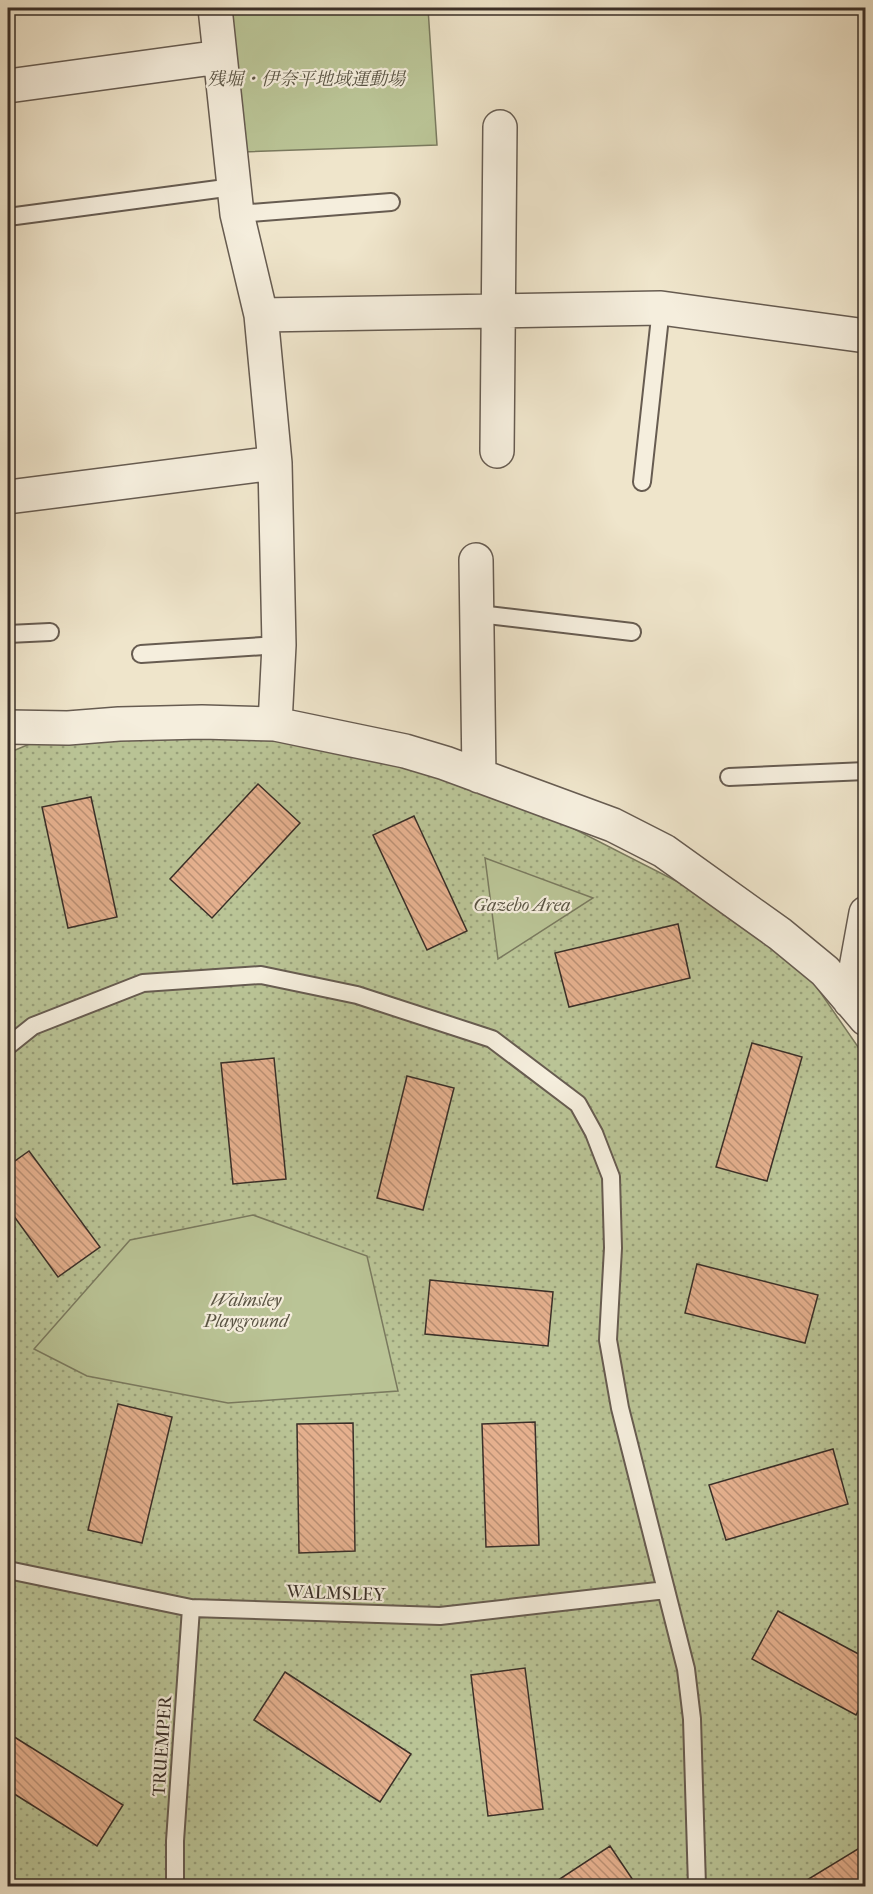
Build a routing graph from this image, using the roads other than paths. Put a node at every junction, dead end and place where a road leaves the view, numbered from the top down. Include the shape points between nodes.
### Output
1 (215, 8) edge
2 (220, 57) junction
3 (8, 86) edge
4 (500, 127) dead end
5 (235, 200) junction
6 (391, 202) dead end
7 (8, 217) edge
8 (661, 308) junction
9 (498, 310) junction
10 (261, 315) junction
11 (866, 336) edge
12 (497, 451) dead end
13 (275, 464) junction
14 (642, 482) dead end
15 (8, 497) edge
16 (477, 560) dead end
17 (479, 614) junction
18 (50, 632) dead end
19 (632, 632) dead end
20 (8, 634) edge
21 (279, 645) junction
22 (141, 654) dead end
23 (275, 724) junction
24 (8, 727) edge
25 (866, 771) edge
26 (480, 776) junction
27 (729, 777) dead end
28 (866, 913) edge
29 (858, 1010) edge
30 (8, 1046) edge
31 (8, 1570) edge
32 (666, 1590) junction
33 (191, 1608) junction
34 (176, 1887) edge
35 (697, 1887) edge

1 - 2 street
2 - 3 street
2 - 5 street
4 - 9 street
5 - 6 lane
5 - 7 lane
5 - 10 street
8 - 9 street
8 - 11 street
8 - 14 lane
9 - 10 street
9 - 12 street
10 - 13 street
13 - 15 street
13 - 21 street
16 - 17 street
17 - 19 lane
17 - 26 street
18 - 20 lane
21 - 22 lane
21 - 23 street
23 - 24 street
23 - 26 street via 405,751
25 - 27 lane
26 - 29 street via 613,825 664,851 780,934 825,971
28 - 29 street
30 - 32 lane via 33,1026 143,983 261,975 357,995 492,1039 578,1104 611,1177 608,1340 620,1408
31 - 33 lane, WALMSLEY
32 - 33 lane, WALMSLEY via 440,1616
32 - 35 lane via 686,1669 692,1719
33 - 34 lane, TRUEMPER via 175,1841

